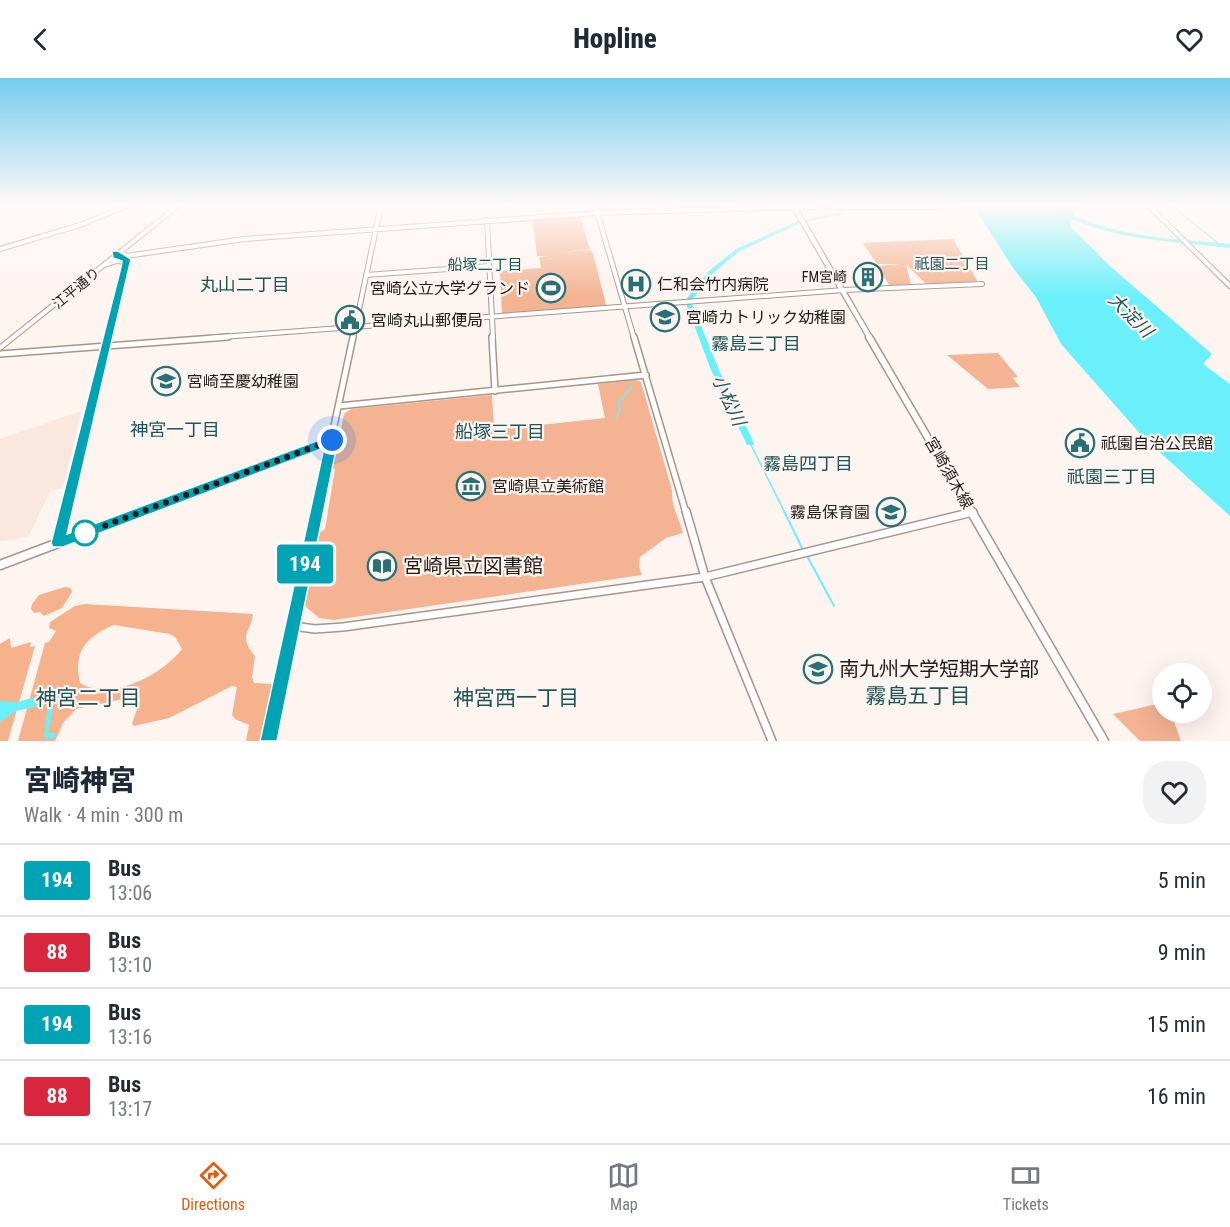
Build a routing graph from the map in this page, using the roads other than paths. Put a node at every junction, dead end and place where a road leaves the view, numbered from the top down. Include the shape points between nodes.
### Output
1 (44, 236) edge
2 (143, 236) edge
3 (145, 236) edge
4 (284, 236) edge
5 (374, 236) edge
6 (488, 236) edge
7 (605, 236) edge
8 (811, 236) edge
9 (1180, 236) edge
10 (0, 249) edge
11 (122, 257) junction
12 (106, 262) junction
13 (489, 266) junction
14 (366, 275) junction
15 (982, 284) dead end
16 (1230, 286) edge
17 (844, 291) junction
18 (626, 308) junction
19 (491, 318) junction
20 (355, 328) junction
21 (0, 346) edge
22 (106, 346) junction
23 (0, 354) edge
24 (646, 375) junction
25 (495, 391) junction
26 (339, 406) junction
27 (332, 440) junction
28 (973, 512) junction
29 (58, 543) junction
30 (801, 555) joint
31 (0, 565) edge
32 (705, 578) junction
33 (293, 626) junction
34 (268, 741) edge
35 (772, 741) edge
36 (1104, 741) edge

1 - 10 street
2 - 11 highway, 江平通り
3 - 11 highway, 江平通り
4 - 11 street
5 - 14 street
6 - 13 street
7 - 18 street
8 - 17 main road, 宮崎須木線
9 - 16 street
11 - 12 highway, 江平通り
11 - 12 main road
11 - 22 main road
12 - 21 highway, 江平通り
13 - 14 street
13 - 19 street
14 - 20 street
15 - 17 street
17 - 18 street
17 - 28 main road, 宮崎須木線
18 - 19 street
18 - 24 street
19 - 20 street
19 - 25 street
20 - 22 street
20 - 26 street
22 - 23 street
22 - 29 main road
24 - 25 street
24 - 32 street
25 - 26 street
26 - 27 street
27 - 29 main road
27 - 33 main road
28 - 30 street
28 - 36 main road, 宮崎須木線
29 - 31 main road
30 - 32 street
32 - 33 street via 343,627
32 - 35 street
33 - 34 main road

